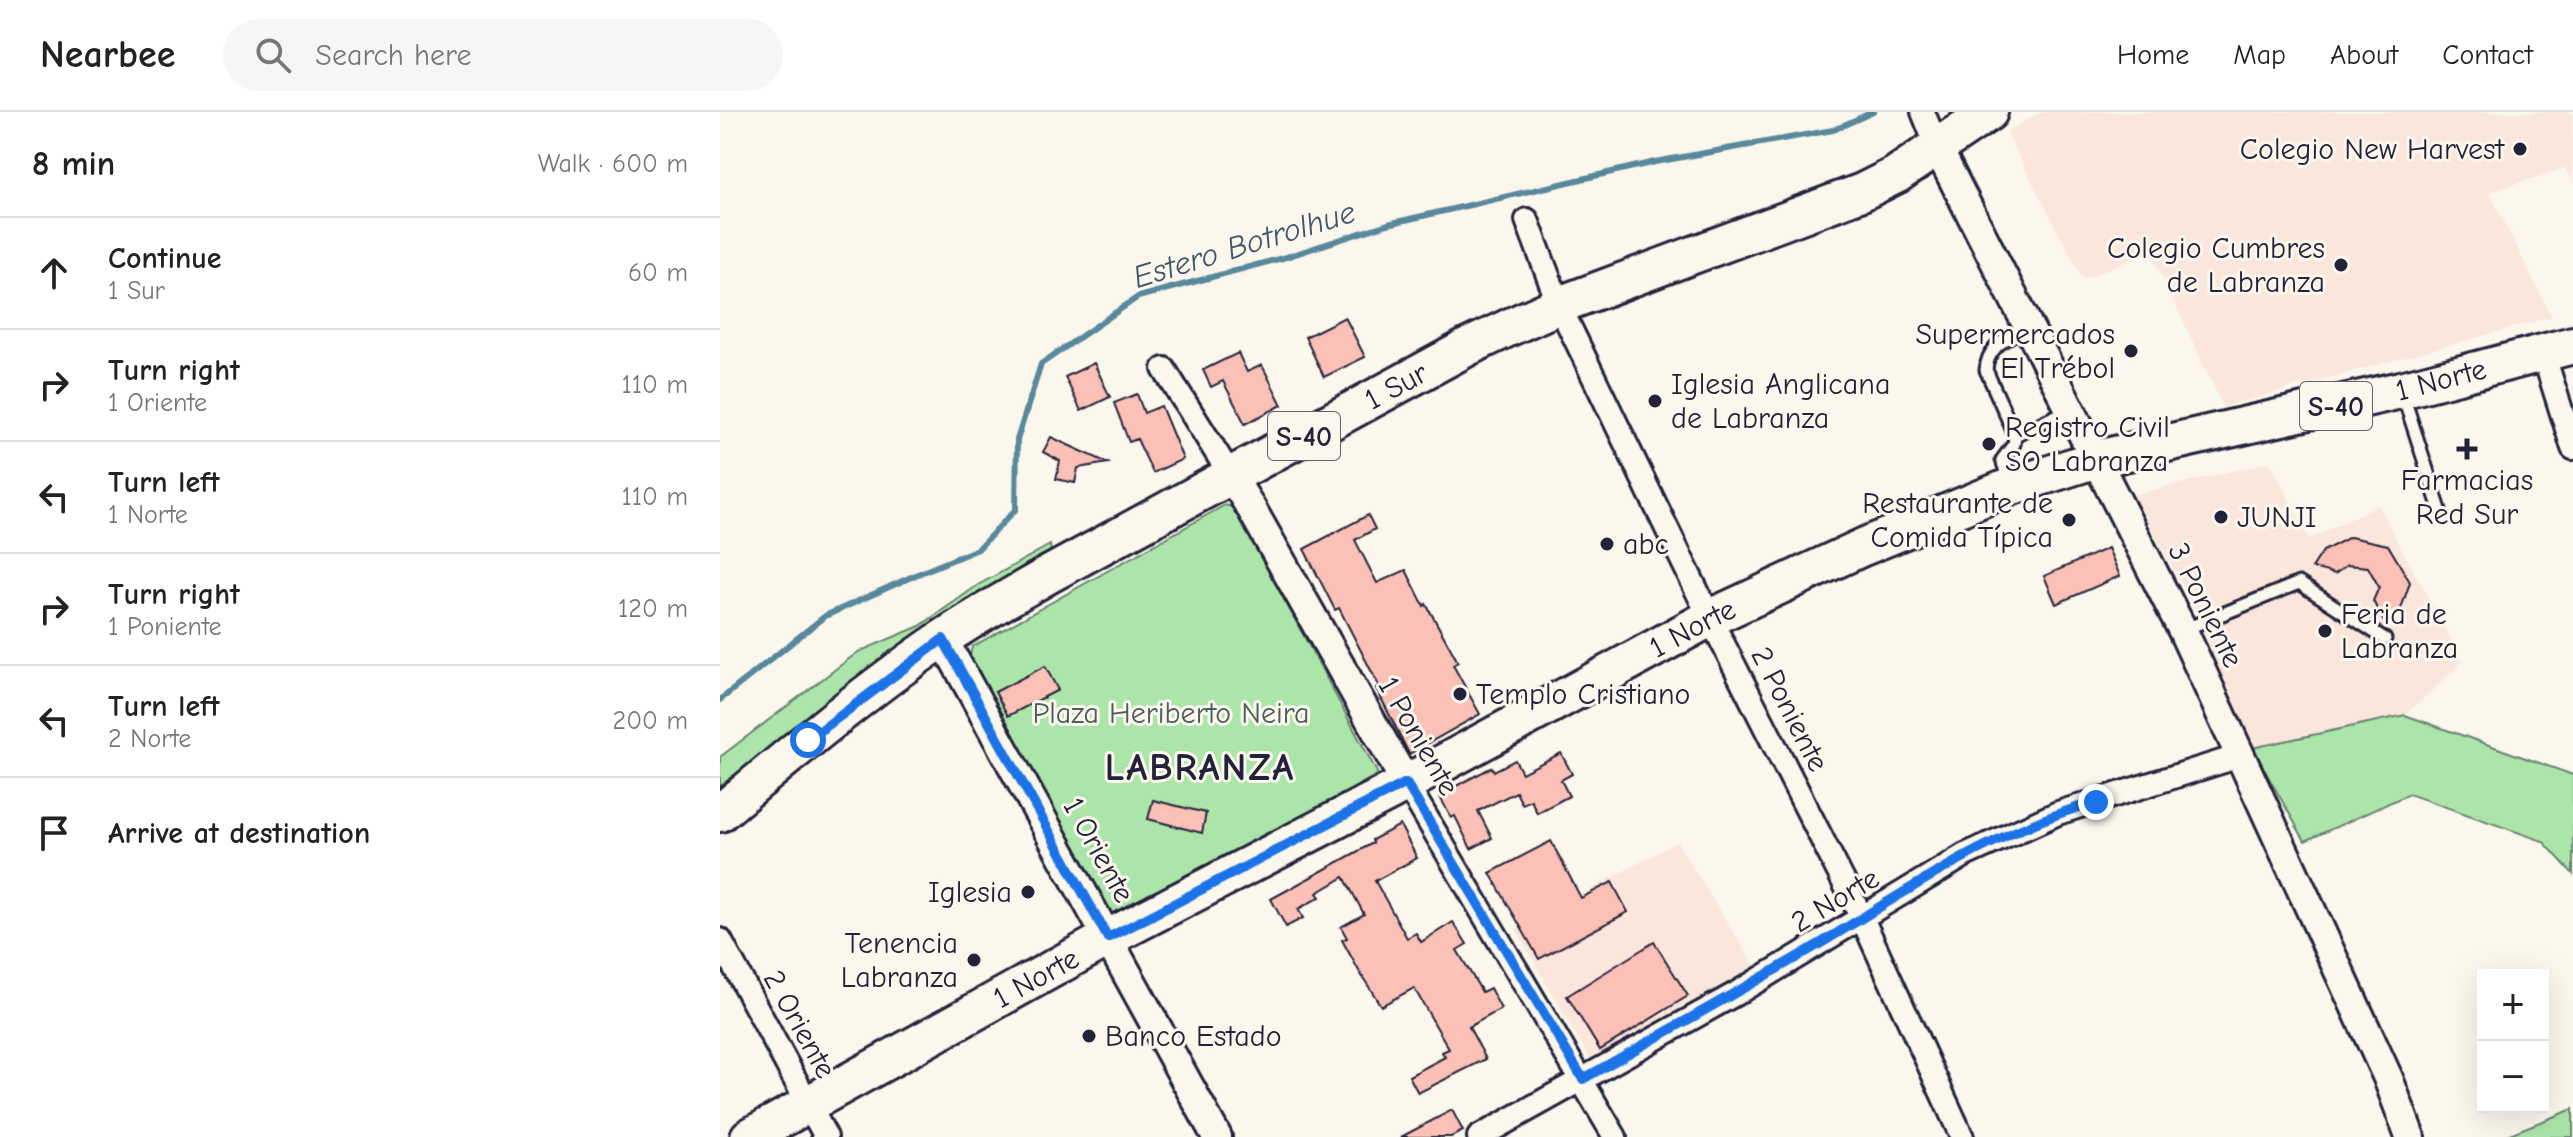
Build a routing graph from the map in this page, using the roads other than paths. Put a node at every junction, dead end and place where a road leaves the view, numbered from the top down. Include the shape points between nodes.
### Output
1 (1923, 112) edge
2 (1989, 112) edge
3 (1937, 147) junction
4 (1527, 220) dead end
5 (1559, 305) junction
6 (2029, 325) junction
7 (2558, 349) edge
8 (1164, 369) dead end
9 (2401, 390) junction
10 (2072, 409) junction
11 (2015, 435) junction
12 (2573, 448) edge
13 (2097, 459) junction
14 (1231, 476) junction
15 (2012, 486) junction
16 (2442, 516) dead end
17 (1710, 618) junction
18 (2183, 631) junction
19 (943, 639) junction
20 (2385, 639) dead end
21 (2240, 756) junction
22 (1406, 783) junction
23 (720, 813) edge
24 (1862, 918) junction
25 (1108, 938) junction
26 (720, 940) edge
27 (1583, 1079) junction
28 (809, 1104) junction
29 (749, 1137) edge
30 (826, 1137) edge
31 (1217, 1137) edge
32 (1479, 1137) edge
33 (1615, 1137) edge
34 (1962, 1137) edge
35 (2410, 1137) edge

1 - 3 street, 3 Poniente
2 - 3 main road, 1 Sur / S-40
3 - 5 main road, 1 Sur / S-40 via 1862,192
3 - 6 street, 3 Poniente
4 - 5 street, 2 Poniente
5 - 14 main road, 1 Sur / S-40 via 1468,347
5 - 17 street, 2 Poniente
6 - 10 street, 3 Poniente
6 - 11 lane via 1995,347 1986,364
7 - 9 main road, 1 Norte / S-40
7 - 12 street
8 - 14 street, 1 Poniente
9 - 13 main road, 1 Norte / S-40
9 - 16 lane
10 - 11 lane
10 - 13 street, 3 Poniente
11 - 15 lane via 2002,464
13 - 15 main road, 1 Norte / S-40
13 - 18 street, 3 Poniente
14 - 19 main road, 1 Sur / S-40
14 - 22 street, 1 Poniente
15 - 17 main road, 1 Norte / S-40
17 - 22 main road, 1 Norte / S-40
17 - 24 street, 2 Poniente
18 - 20 lane via 2299,583
18 - 21 street, 3 Poniente
19 - 23 main road, 1 Sur / S-40
19 - 25 street, 1 Oriente
21 - 24 street, 2 Norte via 2058,813 1965,855
21 - 35 street, 3 Poniente
22 - 25 main road, 1 Norte / S-40
22 - 27 street, 1 Poniente
24 - 27 street, 2 Norte
24 - 34 street, 2 Poniente
25 - 28 main road, 1 Norte / S-40
25 - 31 street, 1 Oriente
26 - 28 street, 2 Oriente
27 - 32 street, 2 Norte
27 - 33 street, 1 Poniente
28 - 29 main road, 1 Norte / S-40
28 - 30 street, 2 Oriente

